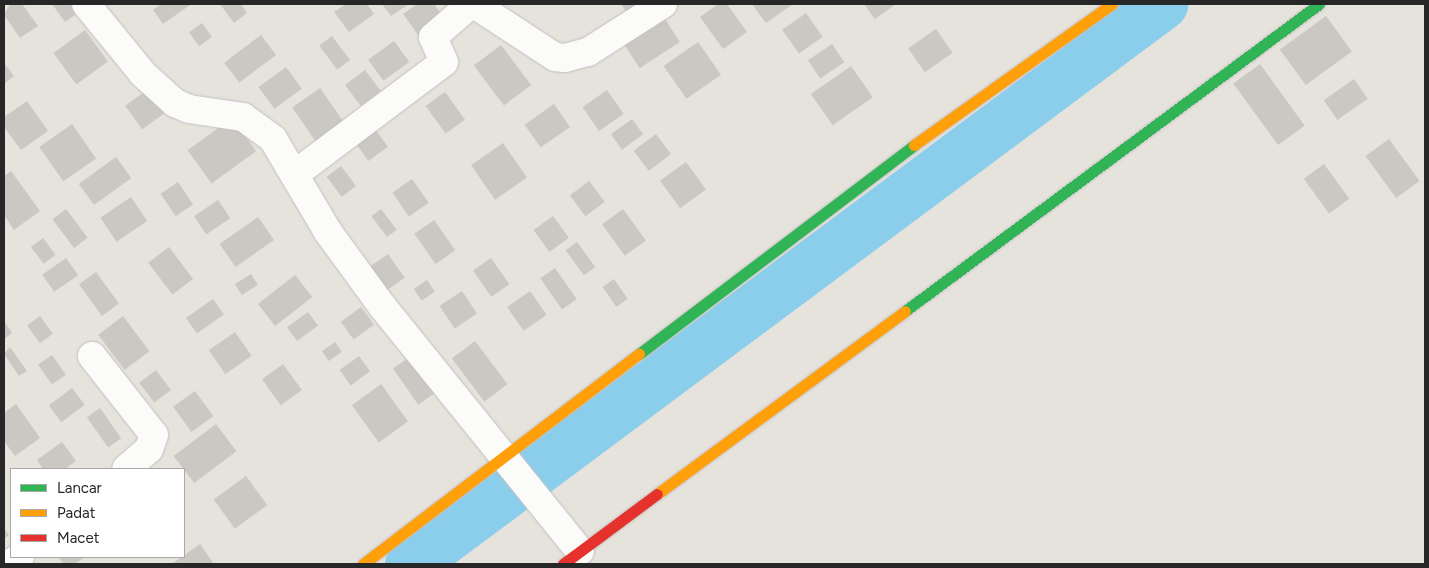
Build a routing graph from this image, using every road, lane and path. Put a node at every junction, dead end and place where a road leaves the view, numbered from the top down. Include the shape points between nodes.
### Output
1 (86, 4) edge
2 (473, 4) edge
3 (663, 4) edge
4 (1112, 4) edge
5 (1319, 4) edge
6 (295, 174) junction
7 (92, 356) dead end
8 (508, 465) junction
9 (127, 468) edge
10 (571, 551) edge
11 (363, 564) edge

1 - 6 street via 163,94 189,109 224,113 260,126
2 - 3 street via 555,56 565,58 588,52
2 - 6 street via 433,37 444,62
4 - 8 street via 913,146
5 - 10 street
6 - 8 street via 333,240
7 - 9 street via 154,435 149,449
8 - 10 street
8 - 11 street

